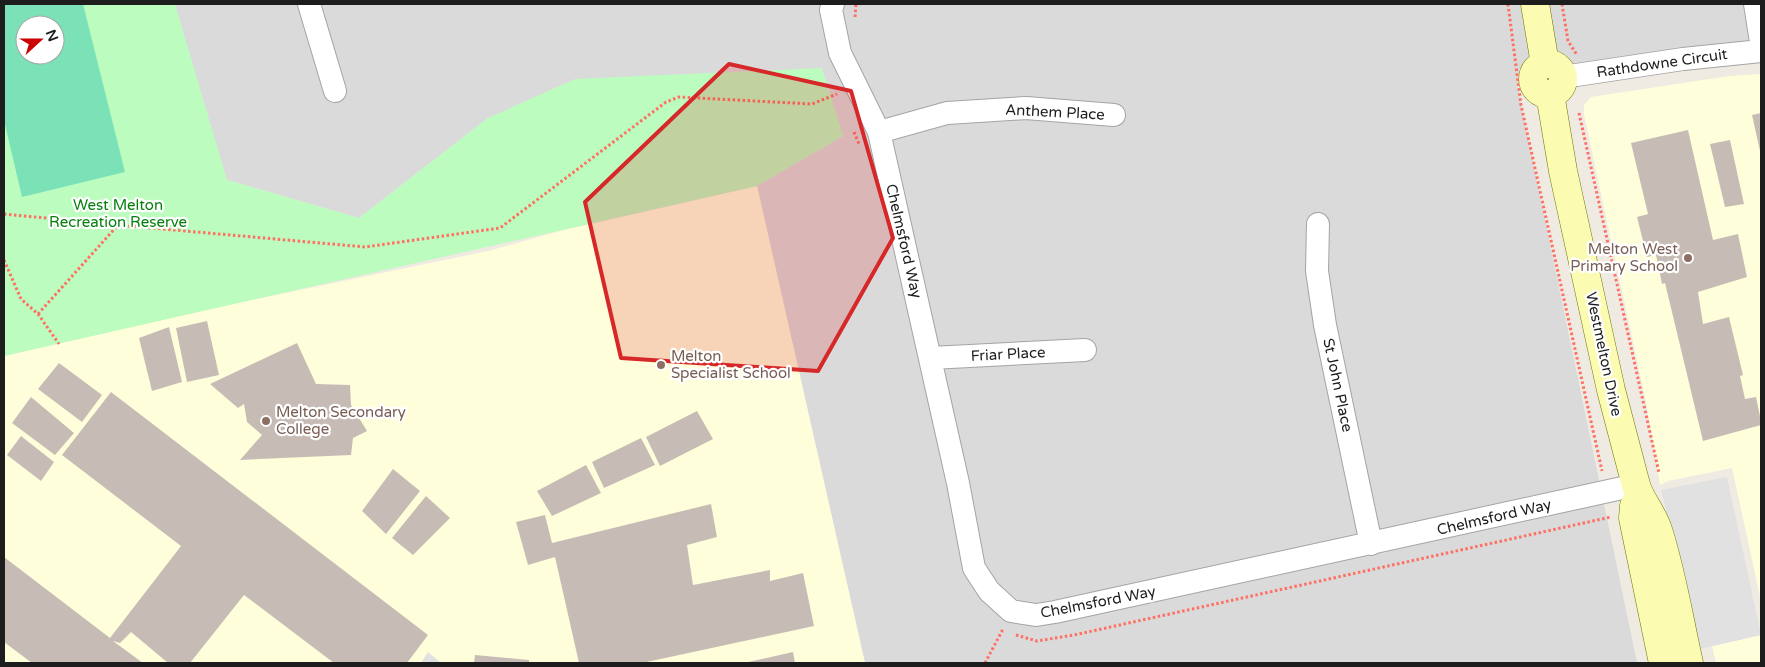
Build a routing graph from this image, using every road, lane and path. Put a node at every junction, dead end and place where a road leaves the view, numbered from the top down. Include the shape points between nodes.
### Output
1 (308, 4) edge
2 (856, 4) edge
3 (1508, 4) edge
4 (1535, 4) edge
5 (1562, 4) edge
6 (1756, 4) edge
7 (828, 6) edge
8 (854, 23) dead end
9 (1761, 42) edge
10 (1761, 51) edge
11 (1560, 77) junction
12 (836, 88) dead end
13 (335, 91) dead end
14 (838, 93) junction
15 (841, 100) dead end
16 (1579, 112) dead end
17 (1114, 115) dead end
18 (853, 129) dead end
19 (879, 132) junction
20 (862, 153) dead end
21 (4, 214) edge
22 (1318, 224) dead end
23 (118, 225) junction
24 (4, 260) edge
25 (38, 314) junction
26 (59, 344) dead end
27 (1085, 350) dead end
28 (931, 358) junction
29 (1645, 486) junction
30 (1606, 492) junction
31 (1612, 517) junction
32 (1614, 526) dead end
33 (1371, 544) junction
34 (995, 623) dead end
35 (1003, 629) junction
36 (985, 663) edge
37 (1663, 663) edge
38 (1689, 663) edge

1 - 13 street
2 - 8 path
3 - 30 path via 1521,105
4 - 11 street, Westmelton Drive
5 - 11 path via 1568,41 1577,53
6 - 9 street
7 - 19 street, Chelmsford Way via 840,53
10 - 11 street, Rathdowne Circuit
11 - 29 street, Westmelton Drive via 1564,171 1611,390
12 - 14 path
14 - 15 path
14 - 23 path via 812,104 680,97 666,102 500,228 365,247
16 - 29 path
17 - 19 street, Anthem Place via 1026,108 947,113
18 - 20 path
19 - 28 street, Chelmsford Way
21 - 23 path
22 - 33 street, St John Place via 1317,271 1325,325
23 - 25 path
24 - 25 path via 20,300
25 - 26 path
27 - 28 street, Friar Place
28 - 33 street, Chelmsford Way via 974,568 989,591 1011,611 1036,615 1055,612
29 - 30 street, Chelmsford Way
29 - 37 street, Westmelton Drive via 1634,506 1633,518
29 - 38 street, Westmelton Drive
30 - 31 path
30 - 33 street, Chelmsford Way
31 - 32 path
31 - 35 path via 1074,635 1037,641
34 - 35 path
35 - 36 path

